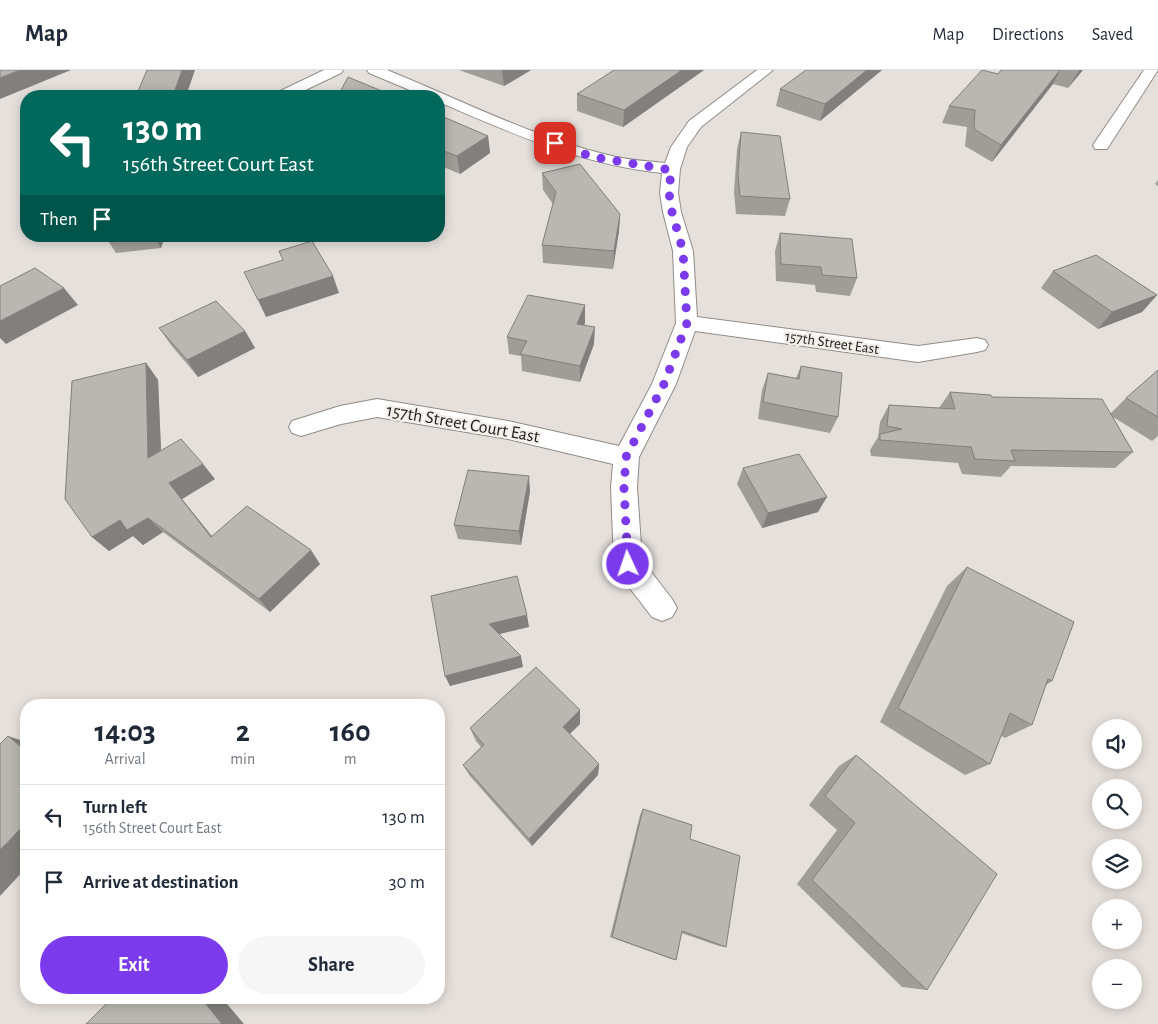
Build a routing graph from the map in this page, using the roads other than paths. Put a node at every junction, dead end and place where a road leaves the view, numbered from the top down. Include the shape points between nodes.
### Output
1 (336, 70) edge
2 (374, 70) edge
3 (766, 70) edge
4 (1152, 70) edge
5 (294, 90) edge
6 (421, 90) edge
7 (445, 100) edge
8 (1101, 146) dead end
9 (671, 170) junction
10 (687, 323) junction
11 (977, 345) dead end
12 (301, 427) dead end
13 (626, 457) junction
14 (662, 608) dead end

1 - 5 street
2 - 6 street
3 - 9 street via 695,124 679,147
4 - 8 street
7 - 9 street via 593,157
9 - 10 street via 669,193 683,251
10 - 11 street, 157th Street East via 918,354
10 - 13 street via 664,384
12 - 13 street, 157th Street Court East via 378,408 508,430
13 - 14 street via 624,488 628,564

